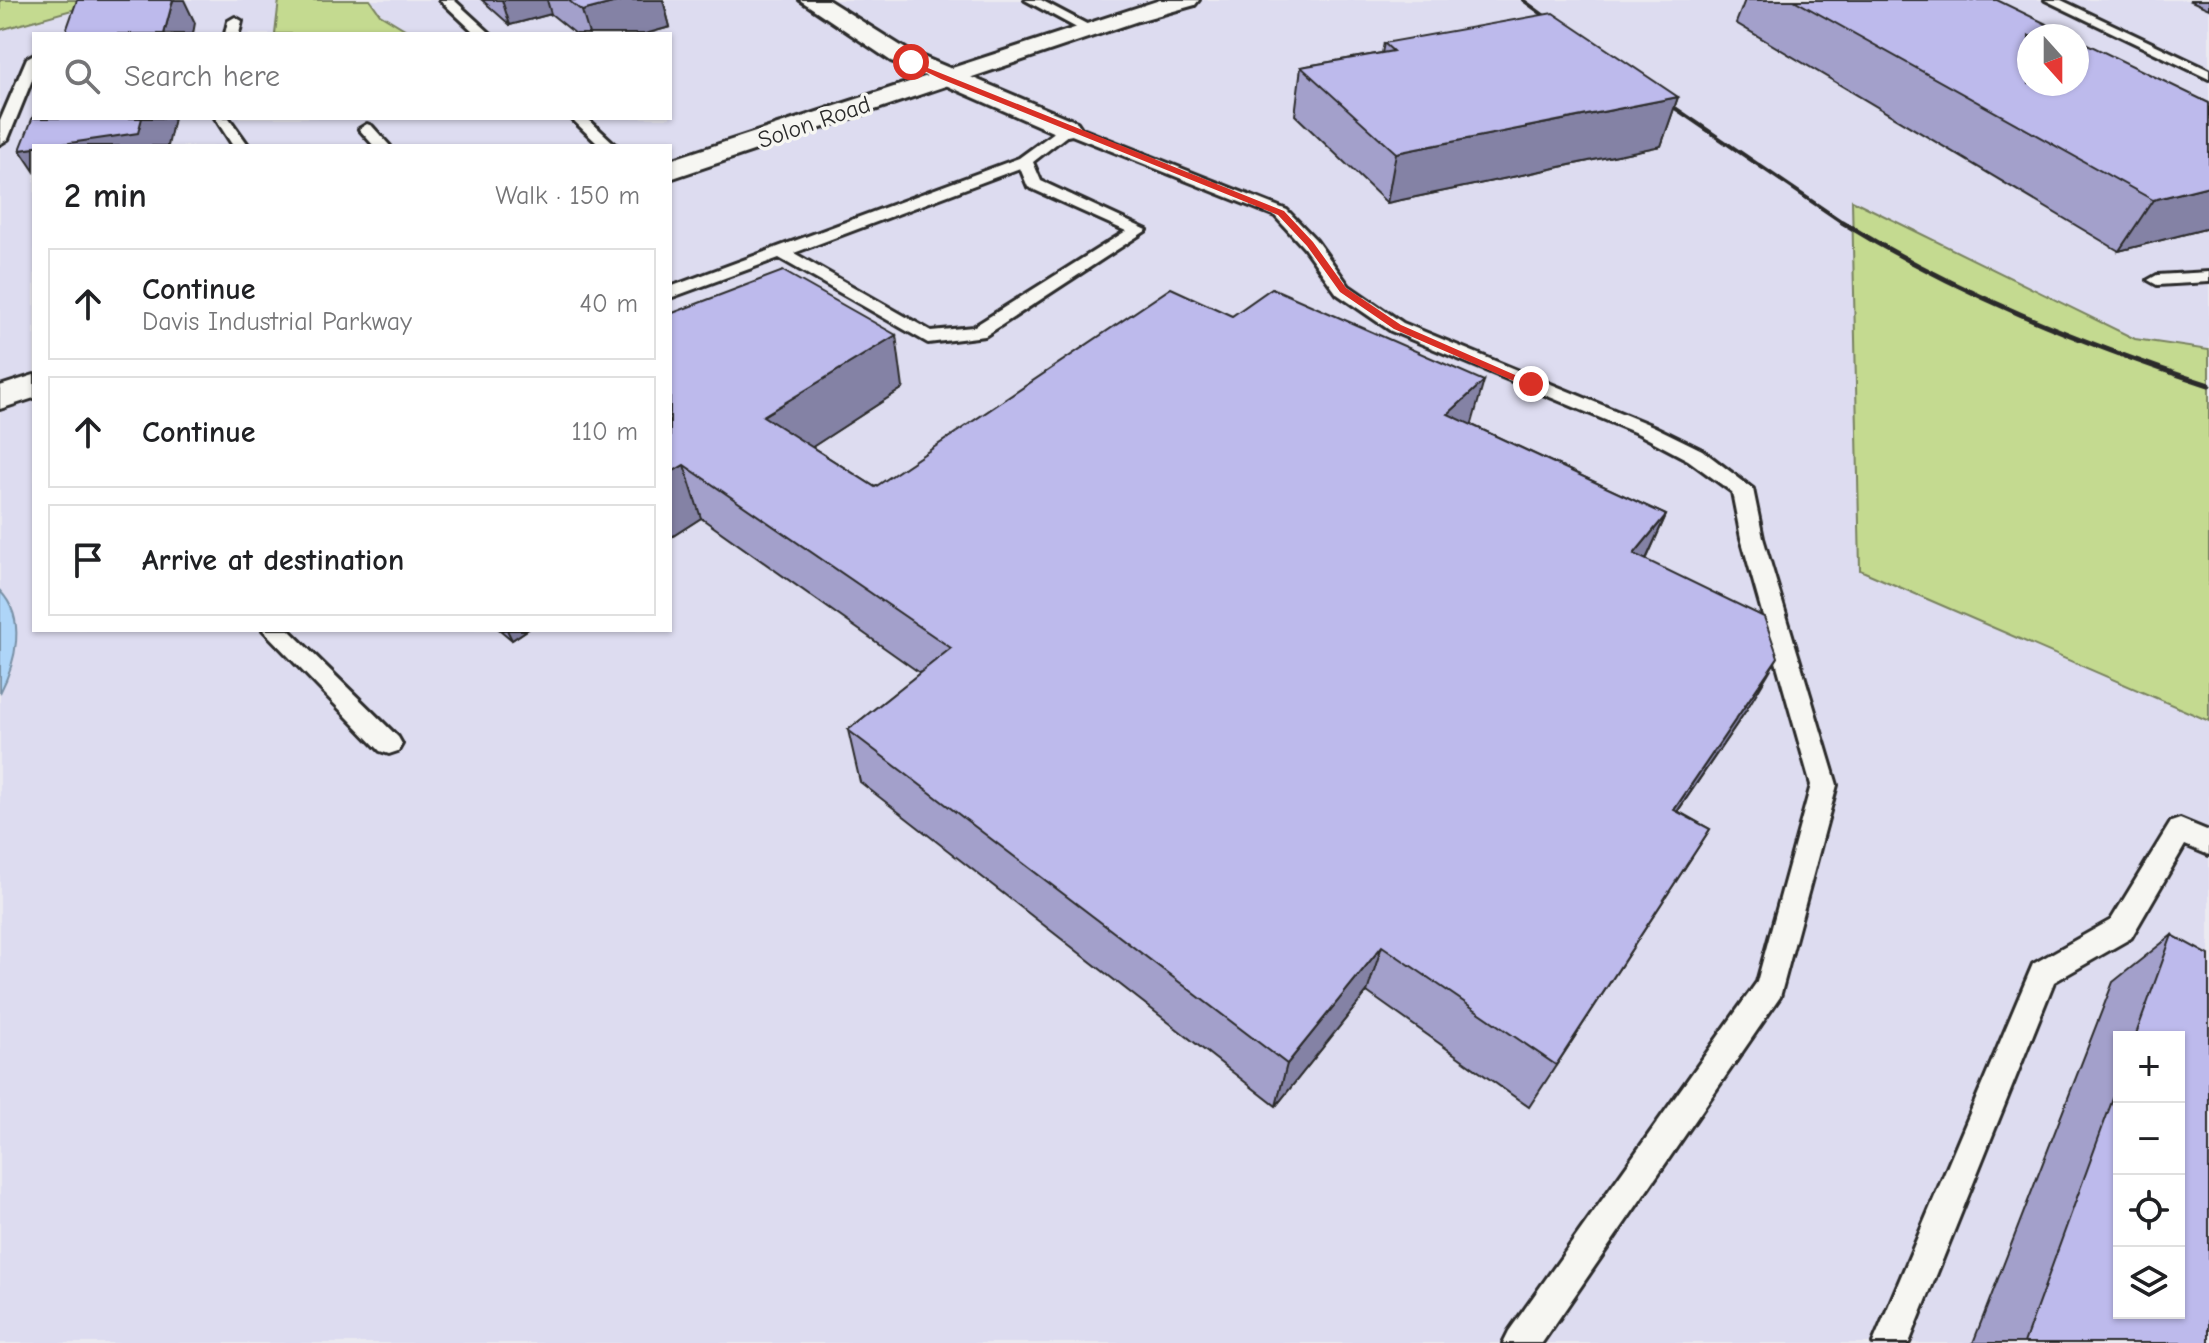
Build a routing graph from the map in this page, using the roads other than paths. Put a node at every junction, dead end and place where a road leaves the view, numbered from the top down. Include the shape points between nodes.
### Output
1 (446, 0) edge
2 (812, 0) edge
3 (1031, 0) edge
4 (1187, 0) edge
5 (2051, 0) edge
6 (1091, 30) junction
7 (482, 32) edge
8 (32, 63) edge
9 (2209, 75) edge
10 (944, 78) junction
11 (223, 120) edge
12 (580, 120) edge
13 (1067, 128) junction
14 (367, 129) dead end
15 (0, 139) edge
16 (240, 144) edge
17 (380, 144) edge
18 (607, 144) edge
19 (1025, 161) junction
20 (672, 169) edge
21 (780, 252) junction
22 (2209, 277) edge
23 (2157, 280) dead end
24 (672, 292) edge
25 (32, 387) edge
26 (0, 398) edge
27 (277, 632) edge
28 (389, 744) dead end
29 (2209, 844) edge
30 (1521, 1343) edge
31 (1891, 1343) edge

1 - 7 lane
2 - 10 street
3 - 6 lane
4 - 6 street, Solon Road
5 - 9 lane
6 - 10 street, Solon Road
8 - 15 lane
10 - 13 street
10 - 20 street, Solon Road
11 - 16 lane
12 - 18 lane
13 - 19 lane
13 - 30 lane via 1281,213 1343,290 1397,327 1646,430 1695,455 1742,489 1824,785 1770,988
14 - 17 lane
19 - 21 lane
19 - 21 lane via 1034,184 1139,230 978,332 928,337
21 - 24 lane
22 - 23 lane
25 - 26 street
27 - 28 lane
29 - 31 lane via 2180,830 2121,929 2043,973

